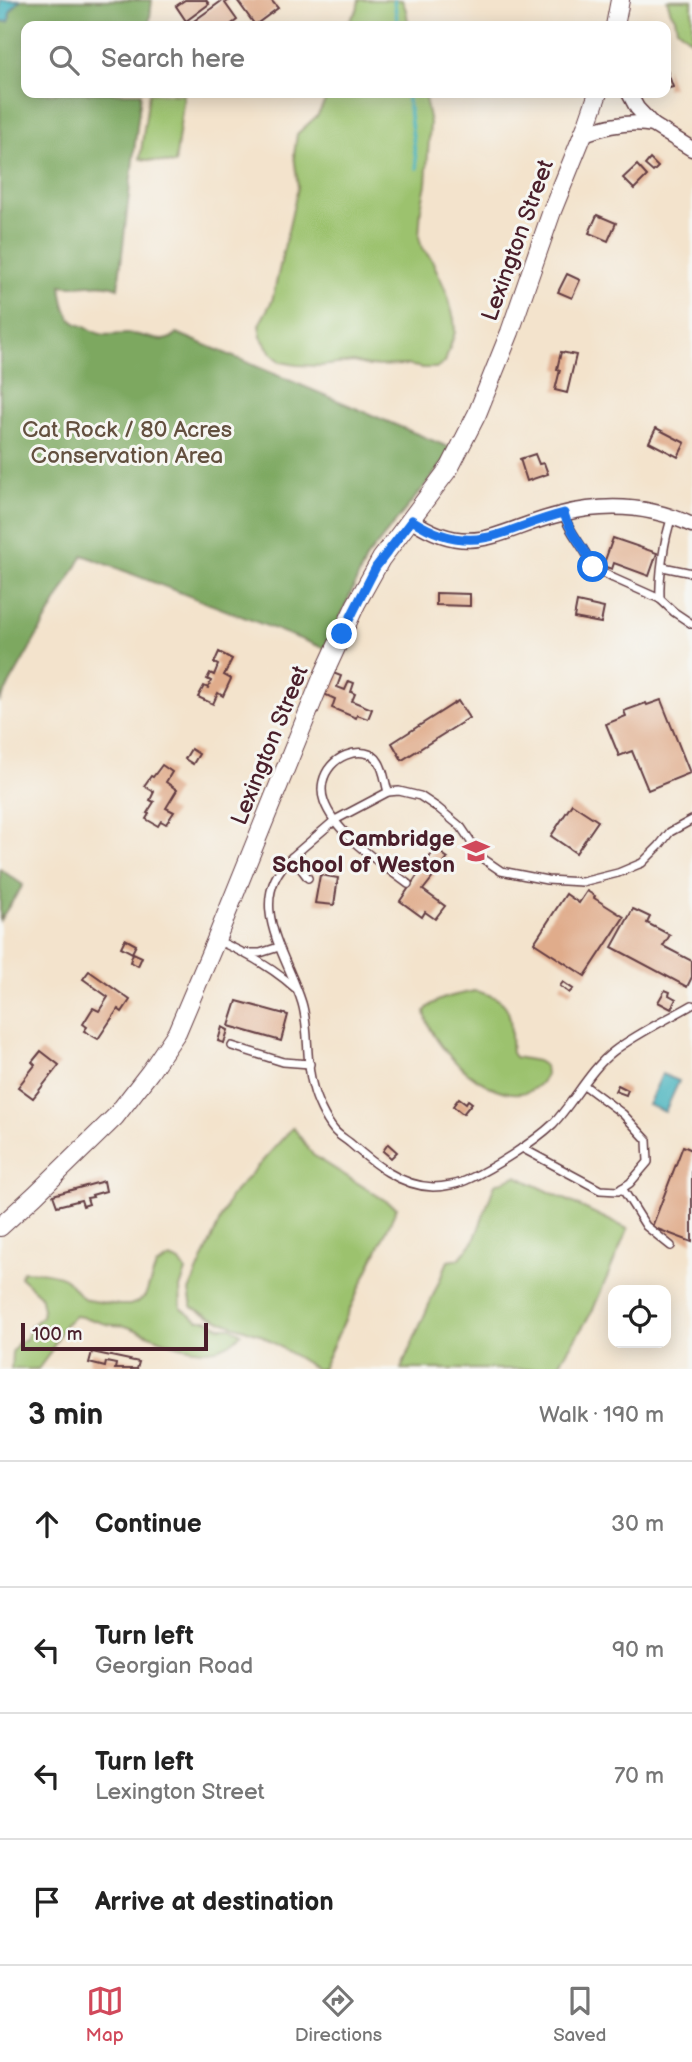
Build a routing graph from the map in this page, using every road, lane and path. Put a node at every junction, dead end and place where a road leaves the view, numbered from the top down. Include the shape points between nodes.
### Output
1 (620, 0) edge
2 (616, 21) edge
3 (596, 98) edge
4 (632, 98) edge
5 (653, 125) junction
6 (584, 134) junction
7 (692, 149) edge
8 (564, 513) junction
9 (672, 516) junction
10 (412, 520) junction
11 (692, 525) edge
12 (663, 567) junction
13 (692, 573) edge
14 (660, 599) junction
15 (692, 624) edge
16 (388, 792) junction
17 (335, 820) junction
18 (692, 820) edge
19 (292, 857) junction
20 (308, 878) dead end
21 (408, 884) dead end
22 (216, 940) junction
23 (279, 947) junction
24 (242, 951) junction
25 (298, 991) junction
26 (692, 1005) edge
27 (232, 1046) dead end
28 (310, 1063) junction
29 (584, 1085) junction
30 (522, 1148) junction
31 (622, 1188) junction
32 (0, 1227) edge
33 (671, 1246) dead end

1 - 2 street
3 - 6 street, Lexington Street
4 - 5 street
5 - 6 street via 622,124
5 - 7 street
6 - 10 street, Lexington Street via 477,415 450,467
8 - 9 street via 624,507
8 - 10 street via 478,540 447,536
8 - 14 lane via 593,567
9 - 11 street
9 - 12 lane
10 - 22 street, Lexington Street via 376,567 345,627
12 - 13 lane
12 - 14 lane
14 - 15 lane
16 - 17 lane
16 - 17 lane via 373,755 356,752 342,756 323,782 324,803
16 - 18 lane via 420,796 438,808 461,828 482,858 501,871 547,880 582,882 618,873 642,863 670,832
17 - 19 lane
17 - 21 lane via 353,841
19 - 20 lane
19 - 23 lane via 276,874 271,892 270,919
22 - 24 lane
22 - 32 street, Lexington Street via 177,1032 146,1079 107,1125
23 - 24 lane via 260,953
23 - 25 lane
24 - 25 lane
25 - 28 lane
26 - 29 lane via 612,1052
27 - 28 lane via 283,1062
28 - 30 lane via 315,1093 334,1130 379,1168 416,1184 434,1187 467,1180
29 - 30 lane via 552,1124
29 - 31 lane via 623,1114 647,1140 648,1162
30 - 31 lane via 600,1190
31 - 33 lane via 646,1226

